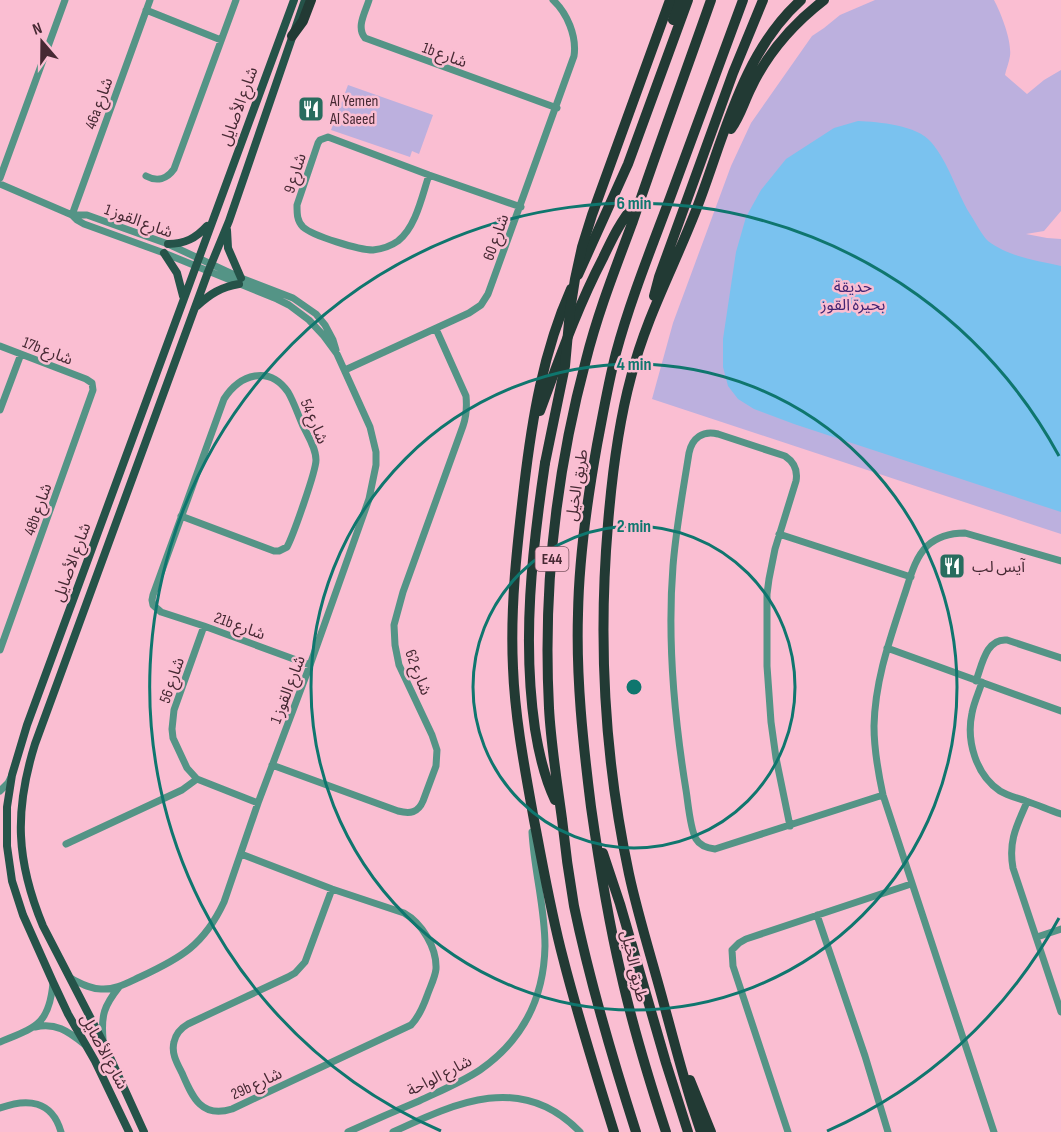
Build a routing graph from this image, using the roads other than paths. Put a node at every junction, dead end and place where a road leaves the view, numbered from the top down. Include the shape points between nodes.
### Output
1 (65, 0) edge
2 (150, 0) edge
3 (236, 0) edge
4 (287, 0) edge
5 (294, 0) edge
6 (304, 0) edge
7 (311, 0) edge
8 (369, 0) edge
9 (553, 0) edge
10 (670, 0) edge
11 (680, 0) edge
12 (688, 0) edge
13 (711, 0) edge
14 (743, 0) edge
15 (763, 0) edge
16 (801, 0) edge
17 (824, 0) edge
18 (146, 10) junction
19 (287, 34) junction
20 (220, 40) junction
21 (556, 108) junction
22 (723, 138) junction
23 (429, 175) junction
24 (146, 176) dead end
25 (0, 178) edge
26 (0, 184) edge
27 (640, 199) junction
28 (611, 204) junction
29 (520, 207) junction
30 (72, 215) junction
31 (229, 221) junction
32 (212, 222) junction
33 (168, 244) junction
34 (164, 253) junction
35 (196, 262) junction
36 (210, 268) junction
37 (240, 281) junction
38 (184, 298) junction
39 (195, 309) junction
40 (650, 317) junction
41 (435, 329) junction
42 (0, 346) edge
43 (21, 354) junction
44 (345, 370) junction
45 (86, 379) joint
46 (0, 410) edge
47 (531, 433) junction
48 (181, 516) junction
49 (779, 534) junction
50 (1061, 561) edge
51 (911, 577) junction
52 (160, 612) joint
53 (204, 626) junction
54 (887, 648) junction
55 (0, 650) edge
56 (1061, 658) edge
57 (310, 666) junction
58 (979, 682) junction
59 (1061, 711) edge
60 (272, 765) junction
61 (12, 775) junction
62 (197, 779) junction
63 (0, 791) edge
64 (883, 795) junction
65 (1027, 802) junction
66 (258, 803) junction
67 (532, 809) junction
68 (561, 811) junction
69 (1061, 814) edge
70 (0, 816) edge
71 (7, 824) junction
72 (790, 826) junction
73 (595, 833) junction
74 (66, 844) dead end
75 (241, 854) junction
76 (911, 884) junction
77 (332, 889) junction
78 (817, 915) junction
79 (1061, 929) edge
80 (1036, 937) junction
81 (70, 978) junction
82 (53, 982) junction
83 (119, 987) junction
84 (1061, 1012) edge
85 (32, 1028) junction
86 (0, 1042) edge
87 (103, 1042) junction
88 (88, 1048) junction
89 (676, 1050) junction
90 (602, 1092) junction
91 (0, 1108) edge
92 (61, 1132) edge
93 (129, 1132) edge
94 (144, 1132) edge
95 (348, 1132) edge
96 (393, 1132) edge
97 (580, 1132) edge
98 (608, 1132) edge
99 (614, 1132) edge
100 (636, 1132) edge
101 (666, 1132) edge
102 (688, 1132) edge
103 (700, 1132) edge
104 (711, 1132) edge
105 (788, 1132) edge
106 (888, 1132) edge
107 (994, 1132) edge

1 - 25 street
2 - 18 street, 46a شارع
3 - 20 street
4 - 19 main road via 282,18
5 - 19 main road, شارع الأصايل
6 - 19 main road, شارع الأصايل
7 - 19 highway via 303,21
8 - 21 street, 1b شارع via 360,27 365,39
9 - 21 street, شارع 60 via 564,14 575,48
10 - 68 highway, bridge via 582,247 572,295 565,366 545,463 531,578 529,676 542,764
11 - 28 highway
12 - 28 highway
13 - 27 highway, طريق الخيل / E44
14 - 73 highway, طريق الخيل / E44 via 629,311 602,418 584,530 577,643
15 - 40 highway via 659,277
16 - 22 highway via 776,26 754,59
17 - 22 highway via 790,29 772,52 737,121
18 - 20 street
18 - 30 street, 46a شارع
19 - 31 main road, شارع الأصايل
19 - 32 main road, شارع الأصايل
20 - 24 street via 174,169 161,179
21 - 29 street, شارع 60
22 - 40 highway
23 - 23 street, شارع 9 via 324,138 318,143 297,206 298,220 308,230 360,249 392,245 412,224
23 - 29 street, شارع 9
26 - 30 street, شارع القوز 1
27 - 47 highway via 621,223 591,282
27 - 68 highway, طريق الخيل / E44 via 586,360 560,494 551,570 548,673
28 - 47 highway via 554,332
29 - 41 street, شارع 60 via 485,300 475,310
30 - 33 street, شارع القوز 1 via 87,215
30 - 34 street, شارع القوز 1 via 84,224
31 - 36 main road, شارع الأصايل
31 - 37 main road via 228,248
32 - 33 main road via 194,238
32 - 35 main road, شارع الأصايل
33 - 35 street, شارع القوز 1
34 - 35 street, شارع القوز 1
34 - 38 main road via 177,273
35 - 36 street, شارع القوز 1
35 - 38 main road, شارع الأصايل
36 - 37 street, شارع القوز 1
36 - 39 main road, شارع الأصايل
37 - 39 main road via 219,289
37 - 44 street, شارع القوز 1 via 281,292 305,306 325,325
38 - 61 main road, شارع الأصايل
39 - 81 main road, شارع الأصايل via 41,727 21,803 26,878 43,926
40 - 89 highway via 630,379 613,470 603,591 603,682 622,840
41 - 44 street, شارع 60
41 - 60 street, شارع 62 via 467,406 394,625 399,665 437,750 436,766 423,801 416,811 398,812
42 - 43 street, 17b شارع
43 - 45 street, 17b شارع
43 - 46 street
44 - 57 street, شارع القوز 1 via 370,427 376,465 369,499
45 - 55 street, 48b شارع via 92,383 93,394
47 - 67 highway via 517,548 512,647 517,720
48 - 48 street, شارع 54 via 230,389 262,375 280,383 290,395 316,458 287,547 274,551
48 - 52 street, شارع 54 via 153,595 153,605
49 - 51 street
49 - 72 street via 767,594 768,685 776,758
49 - 72 street via 796,481 794,464 785,456 718,434 705,433 693,440 680,510 671,614 677,729 693,830 698,842 715,849
50 - 51 street via 975,535 955,533 927,546
51 - 54 street
52 - 53 street, 21b شارع
53 - 57 street, 21b شارع
53 - 62 street, شارع 56 via 172,720 177,747
54 - 58 street
54 - 64 street via 874,725
56 - 58 street via 1000,639 989,648
57 - 60 street, شارع القوز 1
58 - 59 street
58 - 65 street via 971,723 977,762 992,784
60 - 66 street, شارع القوز 1
61 - 63 street
61 - 71 main road, شارع الأصايل
62 - 66 street
62 - 74 street via 182,790
64 - 72 street
64 - 76 street
65 - 69 street
65 - 80 street via 1014,833 1011,858
66 - 75 street, شارع القوز 1
67 - 90 highway via 563,959
67 - 95 street, شارع الواحة via 545,947 540,989 526,1020 506,1047 474,1074
68 - 100 highway, طريق الخيل / E44 via 588,968
70 - 71 street
71 - 82 main road, شارع الأصايل via 9,864 17,899
73 - 101 highway, طريق الخيل / E44 via 620,971
73 - 102 highway via 615,886
75 - 77 street, 29b شارع
75 - 83 street, شارع القوز 1 via 224,902 204,935 185,954
76 - 78 street
76 - 107 street
77 - 77 street, 29b شارع via 404,913 423,929 436,970 421,1013 404,1029 231,1109 206,1109 191,1094 174,1056 177,1034 188,1024 301,968
78 - 105 street via 746,939 732,950 733,966
78 - 106 street
79 - 80 street
80 - 84 street
81 - 83 street, شارع القوز 1 via 92,988
81 - 87 main road, شارع الأصايل
82 - 85 street via 49,1008
82 - 88 main road, شارع الأصايل
83 - 87 street via 104,1012
85 - 86 street
85 - 88 street via 63,1028
87 - 94 main road, شارع الأصايل
88 - 93 main road, شارع الأصايل
89 - 103 highway
89 - 104 highway
90 - 98 highway
90 - 99 highway
91 - 92 street via 21,1102 37,1104 52,1114
96 - 97 street, شارع الواحة via 447,1107 500,1096 547,1108

